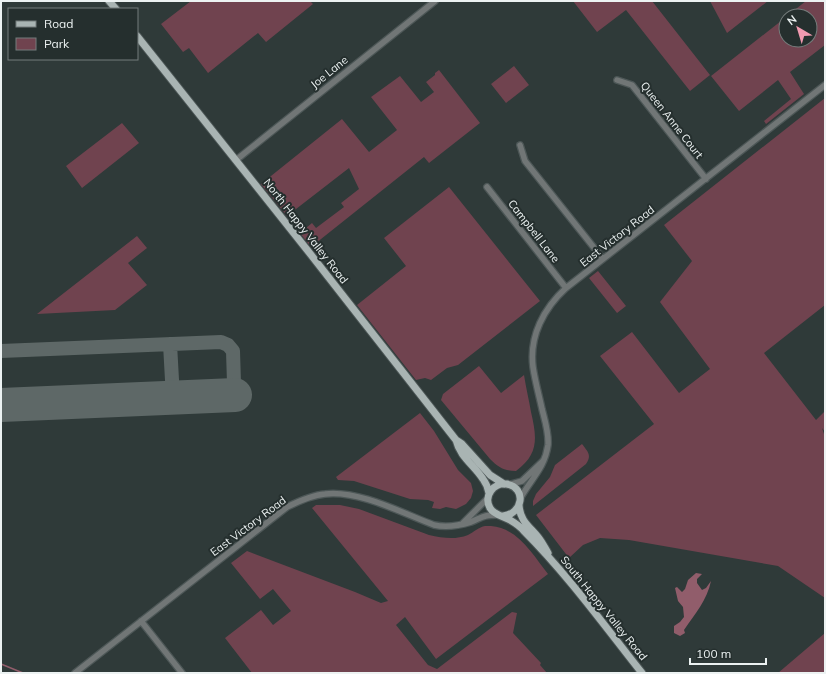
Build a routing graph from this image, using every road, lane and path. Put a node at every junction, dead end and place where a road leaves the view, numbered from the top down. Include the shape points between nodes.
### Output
1 (435, 1) edge
2 (138, 37) edge
3 (617, 80) dead end
4 (825, 85) edge
5 (520, 145) dead end
6 (236, 160) junction
7 (706, 179) junction
8 (487, 187) dead end
9 (604, 259) junction
10 (566, 288) junction
11 (456, 440) junction
12 (543, 461) junction
13 (506, 484) junction
14 (488, 496) junction
15 (520, 502) junction
16 (500, 515) junction
17 (462, 524) junction
18 (550, 557) junction
19 (141, 621) junction
20 (74, 673) edge
21 (182, 673) edge
22 (642, 673) edge

1 - 6 street, Joe Lane
2 - 6 main road, North Happy Valley Road
3 - 7 street, Queen Anne Court via 632,85
4 - 7 street, East Victory Road
5 - 9 street via 525,161
6 - 11 main road, North Happy Valley Road
7 - 9 street, East Victory Road
8 - 10 street, Campbell Lane
9 - 10 street, East Victory Road
10 - 12 street, East Victory Road via 542,317 534,342 533,366 548,444
11 - 13 main road, North Happy Valley Road via 486,472
11 - 14 main road, North Happy Valley Road via 462,454 483,478
12 - 13 street via 522,481
12 - 15 street, East Victory Road via 542,467 527,486
13 - 14 main road via 496,486
13 - 15 main road via 516,489
14 - 16 main road via 490,508
14 - 17 street
15 - 16 main road via 513,513
15 - 18 main road via 519,512 522,520
16 - 17 street, East Victory Road via 483,515 472,522
16 - 18 main road via 518,525
17 - 19 street, East Victory Road via 445,527 434,525 359,496 339,493 310,497 288,507
18 - 22 main road, South Happy Valley Road
19 - 20 street, East Victory Road
19 - 21 street

